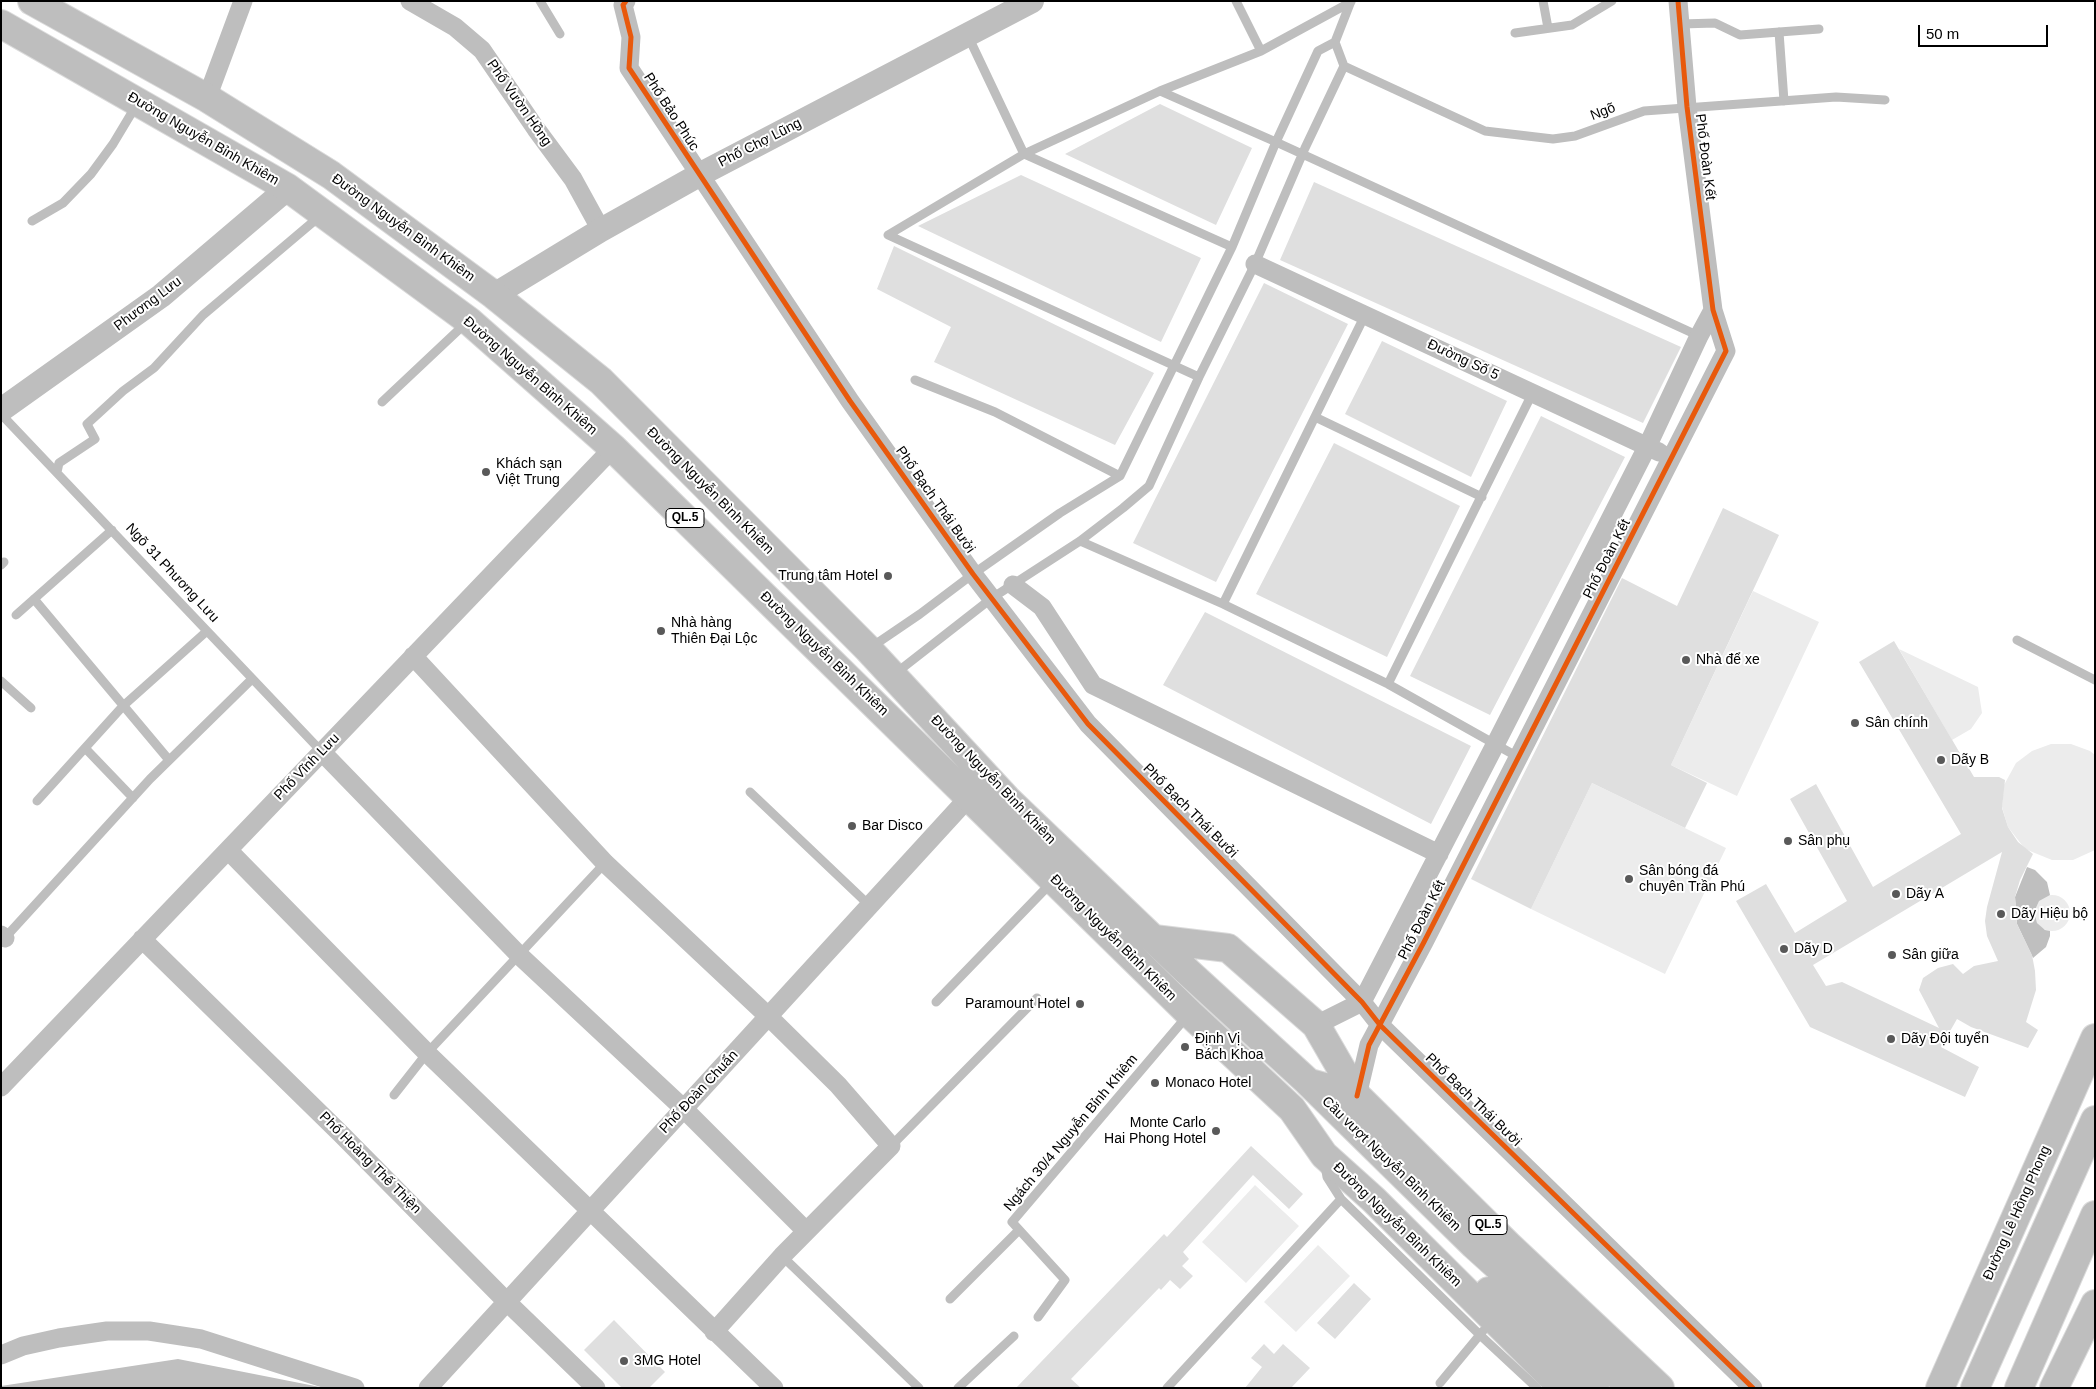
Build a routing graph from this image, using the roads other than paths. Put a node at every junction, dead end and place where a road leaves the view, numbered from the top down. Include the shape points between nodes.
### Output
1 (32, 1) edge
2 (243, 1) edge
3 (410, 1) edge
4 (540, 1) edge
5 (626, 1) edge
6 (1032, 1) edge
7 (1236, 1) edge
8 (1351, 1) edge
9 (1543, 1) edge
10 (1612, 1) edge
11 (1678, 1) edge
12 (1, 24) edge
13 (1681, 24) junction
14 (1548, 28) junction
15 (1819, 29) dead end
16 (1779, 32) junction
17 (1515, 33) dead end
18 (560, 34) dead end
19 (968, 36) junction
20 (1335, 42) junction
21 (1260, 51) junction
22 (1344, 66) junction
23 (1160, 92) junction
24 (207, 98) junction
25 (1885, 100) dead end
26 (1784, 101) junction
27 (139, 102) junction
28 (1687, 107) junction
29 (1276, 142) junction
30 (1024, 154) junction
31 (1302, 155) junction
32 (699, 175) junction
33 (288, 188) junction
34 (322, 214) junction
35 (32, 221) dead end
36 (601, 230) junction
37 (1232, 247) junction
38 (1256, 264) junction
39 (494, 295) junction
40 (1713, 310) junction
41 (1365, 315) junction
42 (469, 320) junction
43 (1699, 336) junction
44 (1175, 366) junction
45 (1199, 377) junction
46 (915, 380) dead end
47 (1533, 392) junction
48 (382, 402) dead end
49 (1, 412) edge
50 (1315, 417) junction
51 (1647, 446) junction
52 (613, 448) junction
53 (1671, 458) junction
54 (56, 472) junction
55 (1120, 476) junction
56 (1482, 498) junction
57 (112, 530) junction
58 (1080, 541) junction
59 (973, 574) junction
60 (1013, 585) junction
61 (992, 598) junction
62 (34, 600) junction
63 (1223, 604) junction
64 (16, 615) dead end
65 (207, 631) junction
66 (2017, 640) dead end
67 (868, 649) junction
68 (413, 656) junction
69 (893, 676) junction
70 (252, 679) junction
71 (2095, 680) edge
72 (1, 681) edge
73 (1388, 684) junction
74 (124, 706) junction
75 (31, 708) dead end
76 (1496, 745) junction
77 (85, 748) junction
78 (322, 752) junction
79 (1518, 757) junction
80 (169, 760) junction
81 (750, 792) dead end
82 (970, 796) junction
83 (133, 798) junction
84 (37, 801) dead end
85 (228, 850) junction
86 (1439, 854) junction
87 (604, 864) junction
88 (1054, 880) junction
89 (870, 906) junction
90 (2, 938) edge
91 (142, 939) junction
92 (1154, 939) junction
93 (519, 955) junction
94 (1037, 998) dead end
95 (936, 1002) dead end
96 (1362, 1002) junction
97 (1189, 1013) junction
98 (769, 1017) junction
99 (1380, 1025) junction
100 (1316, 1026) junction
101 (2095, 1038) edge
102 (427, 1053) junction
103 (1307, 1081) junction
104 (1, 1087) edge
105 (394, 1095) dead end
106 (1357, 1096) junction
107 (684, 1109) junction
108 (1292, 1109) junction
109 (2095, 1120) edge
110 (891, 1146) junction
111 (1324, 1155) junction
112 (2027, 1190) junction
113 (1342, 1199) junction
114 (2055, 1208) junction
115 (590, 1212) junction
116 (2093, 1226) edge
117 (1019, 1230) junction
118 (806, 1232) junction
119 (782, 1256) junction
120 (950, 1299) dead end
121 (507, 1302) junction
122 (2095, 1304) edge
123 (1038, 1317) dead end
124 (1486, 1327) junction
125 (714, 1332) junction
126 (1014, 1336) dead end
127 (1, 1355) edge
128 (1440, 1383) dead end
129 (355, 1388) edge
130 (428, 1388) edge
131 (596, 1388) edge
132 (774, 1388) edge
133 (919, 1388) edge
134 (958, 1388) edge
135 (1167, 1388) edge
136 (1537, 1388) edge
137 (1563, 1388) edge
138 (1595, 1388) edge
139 (1632, 1388) edge
140 (1660, 1388) edge
141 (1753, 1388) edge
142 (1940, 1388) edge
143 (1975, 1388) edge
144 (2019, 1388) edge
145 (2054, 1388) edge

1 - 24 main road, Đường Nguyễn Bình Khiêm / QL.5
2 - 24 street
3 - 36 street, Phố Vườn Hồng via 455,27 482,50 573,179
4 - 18 lane
5 - 32 street, Phố Bảo Phúc via 623,5 631,37 629,68
6 - 19 street, Phố Chợ Lũng
7 - 21 lane
8 - 20 lane
8 - 21 lane
9 - 14 lane
10 - 14 lane via 1572,25
11 - 13 street, Phố Đoàn Kết
12 - 27 main road, Đường Nguyễn Bỉnh Khiêm / QL.5
13 - 16 lane via 1715,23 1740,34
13 - 28 street, Phố Đoàn Kết
14 - 17 lane
15 - 16 lane
16 - 26 lane
19 - 30 lane
19 - 32 street, Phố Chợ Lũng
20 - 22 lane
20 - 29 lane via 1318,51
21 - 23 lane
22 - 28 lane, Ngõ via 1485,131 1553,139 1575,136 1644,111
22 - 31 lane
23 - 29 lane
23 - 30 lane
24 - 39 main road, Đường Nguyễn Bình Khiêm / QL.5 via 331,175
25 - 26 lane, Ngõ via 1836,97
26 - 28 lane, Ngõ
27 - 33 main road, Đường Nguyễn Bỉnh Khiêm / QL.5
27 - 35 lane via 91,174 63,203
28 - 40 street, Phố Đoàn Kết
29 - 31 lane
29 - 37 lane
30 - 37 lane
30 - 44 lane via 888,235
31 - 38 lane
31 - 43 lane
32 - 36 street, Phố Chợ Lũng
32 - 59 street, Phố Bạch Thái Bưởi via 850,401
33 - 34 main road, Đường Nguyễn Bỉnh Khiêm / QL.5
33 - 49 street, Phương Lưu via 161,296
34 - 42 main road, Đường Nguyễn Bỉnh Khiêm / QL.5
34 - 54 lane via 203,315 154,368 87,424 95,439 59,463
36 - 39 street, Phố Chợ Lũng
37 - 44 lane
38 - 41 street, Đường Số 5
38 - 45 lane
39 - 67 main road, Đường Nguyễn Bình Khiêm / QL.5 via 601,381
40 - 43 street, Phố Đoàn Kết
40 - 53 street, Phố Đoàn Kết via 1726,351
41 - 47 street, Đường Số 5
41 - 50 lane
42 - 48 lane
42 - 52 main road, Đường Nguyễn Bỉnh Khiêm / QL.5
43 - 51 street, Phố Đoàn Kết
44 - 45 lane
44 - 55 lane
45 - 58 lane via 1149,486
46 - 55 lane via 995,412
47 - 51 street, Đường Số 5
47 - 56 lane
49 - 54 lane, Ngõ 31 Phương Lưu
50 - 56 lane
50 - 63 lane
51 - 53 street, Đường Số 5
51 - 76 street, Phố Đoàn Kết
52 - 68 street, Phố Vĩnh Lưu
52 - 82 main road, Đường Nguyễn Bỉnh Khiêm / QL.5
53 - 79 street, Phố Đoàn Kết
54 - 57 lane, Ngõ 31 Phương Lưu
55 - 59 lane
56 - 73 lane
57 - 62 lane
57 - 65 lane, Ngõ 31 Phương Lưu
58 - 60 lane
58 - 63 lane
59 - 61 street, Phố Bạch Thái Bưởi
59 - 67 lane
60 - 61 lane
60 - 86 street via 1042,607 1093,685
61 - 69 lane
61 - 96 street, Phố Bạch Thái Bưởi via 1088,724
62 - 64 lane
62 - 74 lane
63 - 73 lane
65 - 70 lane, Ngõ 31 Phương Lưu
65 - 74 lane
66 - 71 lane
67 - 69 main road, Đường Nguyễn Bình Khiêm / QL.5
68 - 78 street, Phố Vĩnh Lưu
68 - 87 street
69 - 92 main road, Đường Nguyễn Bình Khiêm / QL.5 via 1007,799
70 - 78 lane, Ngõ 31 Phương Lưu
70 - 80 lane
72 - 75 lane
73 - 76 lane
74 - 77 lane
74 - 80 lane
76 - 79 lane
76 - 86 street, Phố Đoàn Kết
77 - 83 lane
77 - 84 lane
78 - 85 street, Phố Vĩnh Lưu
78 - 93 street
79 - 99 street, Phố Đoàn Kết
80 - 83 lane
81 - 89 lane
82 - 88 main road, Đường Nguyễn Bỉnh Khiêm / QL.5
82 - 89 street, Phố Đoàn Chuẩn
83 - 90 lane
85 - 91 street, Phố Vĩnh Lưu
85 - 102 street
86 - 96 street, Phố Đoàn Kết
87 - 93 lane
87 - 98 street
88 - 95 lane
88 - 97 main road, Đường Nguyễn Bỉnh Khiêm / QL.5
89 - 98 street, Phố Đoàn Chuẩn
91 - 104 street, Phố Vĩnh Lưu
91 - 121 street, Phố Hoàng Thế Thiện via 342,1134
92 - 100 main road via 1228,948
92 - 103 main road, Đường Nguyễn Bình Khiêm / QL.5
93 - 102 lane
93 - 107 street
94 - 110 lane
96 - 99 street, Phố Bạch Thái Bưởi
96 - 100 street
97 - 108 main road, Đường Nguyễn Bỉnh Khiêm / QL.5
97 - 117 lane, Ngách 30/4 Nguyễn Bỉnh Khiêm via 1012,1222
98 - 107 street, Phố Đoàn Chuẩn
98 - 110 street via 838,1085
99 - 106 street, Phố Đoàn Kết via 1369,1044
99 - 141 street, Phố Bạch Thái Bưởi
100 - 106 main road
101 - 112 main road, Đường Lê Hồng Phong
102 - 105 lane
102 - 115 street
103 - 106 main road, QL.5
103 - 139 main road, Cầu vượt Nguyễn Bỉnh Khiêm / QL.5 via 1474,1245
106 - 140 main road, QL.5 via 1508,1245
107 - 115 street, Phố Đoàn Chuẩn
107 - 118 street
108 - 111 main road, Đường Nguyễn Bỉnh Khiêm / QL.5
108 - 138 main road, Cầu vượt Nguyễn Bỉnh Khiêm / QL.5 via 1361,1166 1460,1264
109 - 114 main road
110 - 118 street
111 - 113 lane via 1326,1178
111 - 124 main road, Đường Nguyễn Bỉnh Khiêm / QL.5 via 1374,1200
112 - 114 main road
112 - 142 main road, Đường Lê Hồng Phong
113 - 124 lane
113 - 135 lane
114 - 143 main road
115 - 121 street, Phố Đoàn Chuẩn
115 - 125 street
116 - 144 main road
117 - 120 lane
117 - 123 lane, Ngách 30/4 Nguyễn Bỉnh Khiêm via 1065,1280
118 - 119 street
119 - 125 street
119 - 133 lane
121 - 130 street, Phố Đoàn Chuẩn
121 - 131 street, Phố Hoàng Thế Thiện
122 - 145 main road
124 - 128 lane
124 - 136 lane
124 - 137 main road, Đường Nguyễn Bỉnh Khiêm / QL.5
125 - 132 street
126 - 134 lane
127 - 129 street via 59,1338 107,1331 149,1331 201,1339

